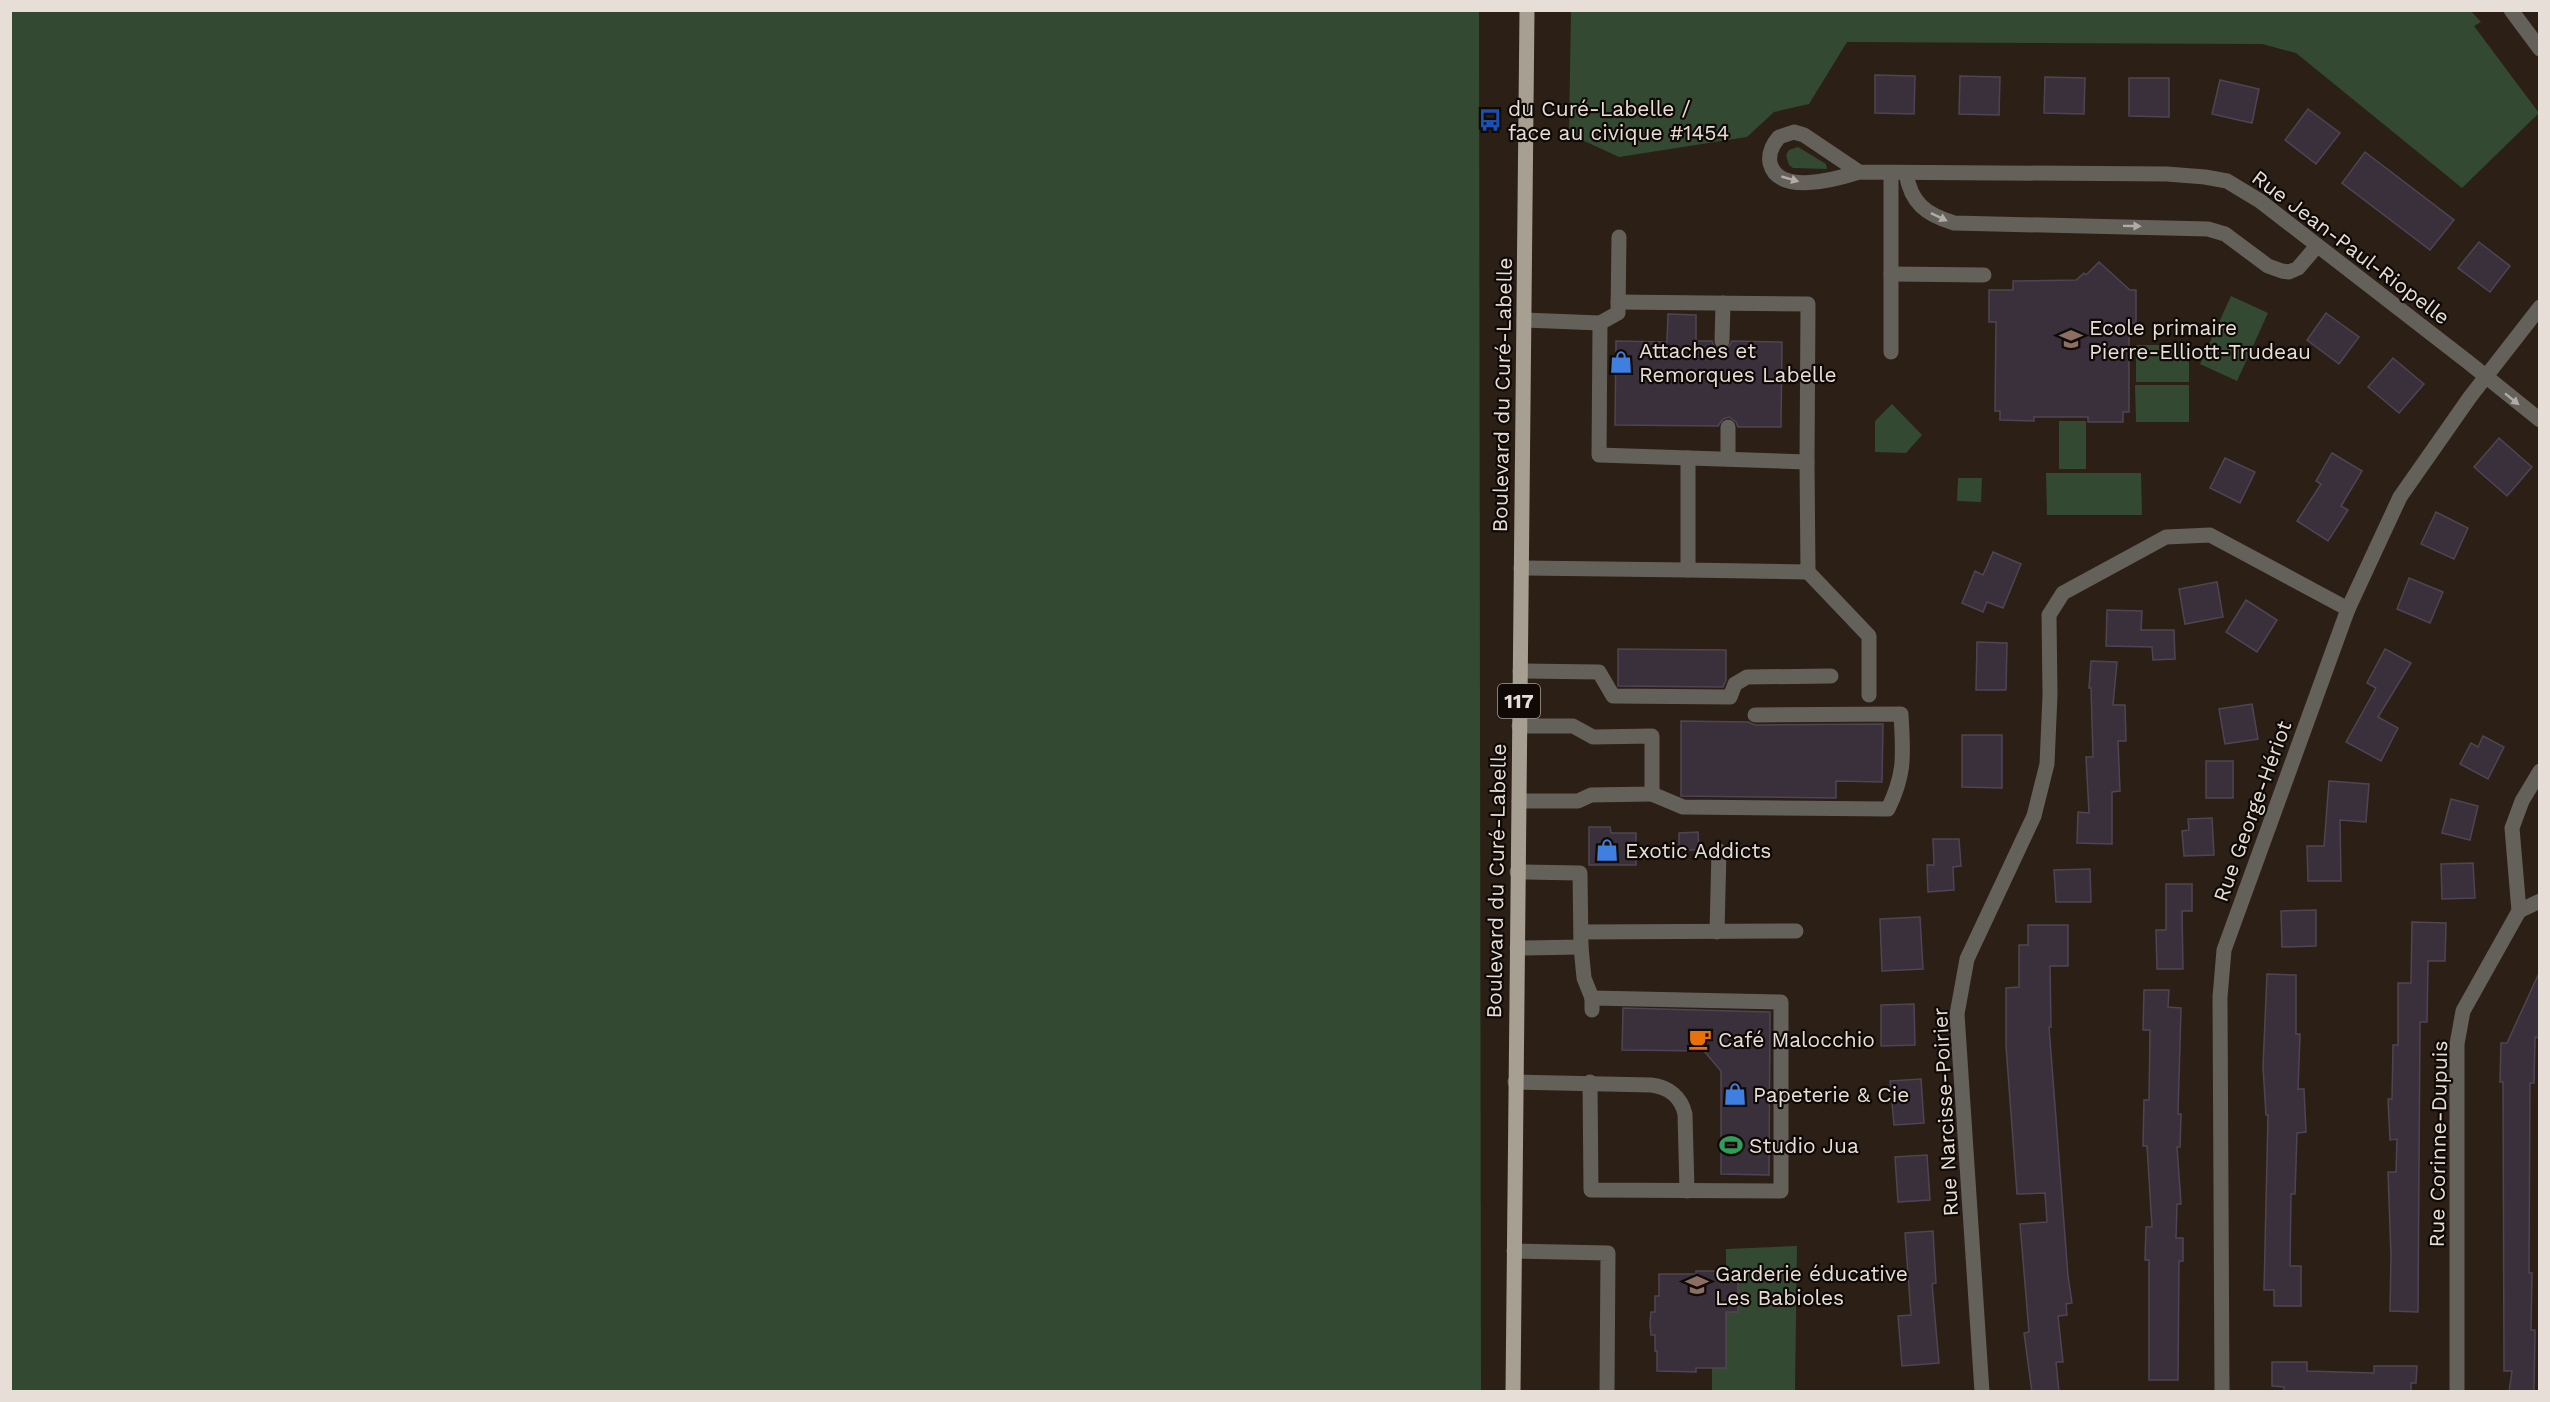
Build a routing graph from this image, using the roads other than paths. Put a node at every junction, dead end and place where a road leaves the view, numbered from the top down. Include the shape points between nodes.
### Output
1 (1527, 10) edge
2 (2511, 10) edge
3 (2540, 49) edge
4 (1858, 172) junction
5 (1899, 172) junction
6 (1619, 237) dead end
7 (2317, 246) junction
8 (1891, 274) junction
9 (1984, 275) dead end
10 (1618, 302) junction
11 (1723, 303) junction
12 (2540, 307) edge
13 (1524, 320) junction
14 (1600, 323) junction
15 (1722, 341) dead end
16 (1892, 352) dead end
17 (2486, 376) junction
18 (2540, 420) edge
19 (1728, 427) dead end
20 (1688, 458) junction
21 (1728, 459) junction
22 (1807, 462) junction
23 (1521, 568) junction
24 (1688, 570) junction
25 (1808, 572) junction
26 (2348, 609) junction
27 (1520, 671) junction
28 (1831, 676) dead end
29 (1869, 695) dead end
30 (1755, 715) dead end
31 (1519, 726) junction
32 (2540, 771) edge
33 (1652, 794) junction
34 (1519, 801) junction
35 (1719, 851) dead end
36 (1517, 872) junction
37 (2540, 901) edge
38 (2519, 911) junction
39 (1796, 931) dead end
40 (1718, 932) junction
41 (1581, 940) junction
42 (1517, 948) junction
43 (1515, 1082) junction
44 (1590, 1082) junction
45 (1687, 1191) junction
46 (1514, 1251) junction
47 (1513, 1392) edge
48 (1607, 1392) edge
49 (1983, 1392) edge
50 (2222, 1392) edge
51 (2457, 1392) edge

1 - 13 main road, Boulevard du Curé-Labelle / 117
2 - 3 street
4 -> 4 street, Rue Jean-Paul-Riopelle via 1794,132 1779,137 1770,156 1773,170 1789,181 1832,181
4 - 5 street, Rue Jean-Paul-Riopelle
5 - 7 street, Rue Jean-Paul-Riopelle via 2167,174 2219,179 2245,191
5 -> 7 street via 1922,207 1954,223 2208,229 2235,240 2275,270 2289,272 2298,268
5 - 8 street
6 - 10 street
7 - 17 street, Rue Jean-Paul-Riopelle
8 - 9 street
8 - 16 street
10 - 11 street
10 - 14 street via 1618,313
11 - 15 street
11 - 22 street via 1808,304
12 - 17 street, Rue George-Hériot
13 - 14 street
13 - 23 main road, Boulevard du Curé-Labelle / 117
14 - 20 street via 1599,455
17 -> 18 street, Rue Jean-Paul-Riopelle
17 - 26 street, Rue George-Hériot via 2400,497
19 - 21 street
20 - 21 street
20 - 24 street
21 - 22 street
22 - 25 street
23 - 24 street
23 - 27 main road, Boulevard du Curé-Labelle / 117
24 - 25 street
25 - 29 street via 1869,636
26 - 49 street, Rue Narcisse-Poirier via 2210,535 2166,537 2063,593 2049,615 2047,764 2034,816 1966,959 1957,1014
26 - 50 street, Rue George-Hériot via 2224,950 2220,997
27 - 28 street via 1599,672 1613,696 1730,697 1735,684 1747,677
27 - 31 main road, Boulevard du Curé-Labelle / 117
30 - 33 street via 1900,714 1903,765 1888,809 1683,807
31 - 33 street via 1573,726 1593,737 1652,736
31 - 34 main road, Boulevard du Curé-Labelle / 117
32 - 38 street via 2532,780 2512,828
33 - 34 street via 1591,795 1578,801
34 - 36 main road, Boulevard du Curé-Labelle / 117
35 - 40 street
36 - 41 street via 1580,873
36 - 42 main road, Boulevard du Curé-Labelle / 117
37 - 38 street
38 - 51 street, Rue Corinne-Dupuis via 2463,1011 2457,1044
39 - 40 street
40 - 41 street
41 - 42 street
41 - 45 street via 1584,978 1592,1004 1781,1002 1781,1191
42 - 43 main road, Boulevard du Curé-Labelle / 117
43 - 44 street
43 - 46 main road, Boulevard du Curé-Labelle / 117
44 - 45 street via 1658,1086 1678,1098 1686,1121
44 - 45 street via 1591,1190
46 - 47 main road, Boulevard du Curé-Labelle / 117
46 - 48 street via 1608,1253

